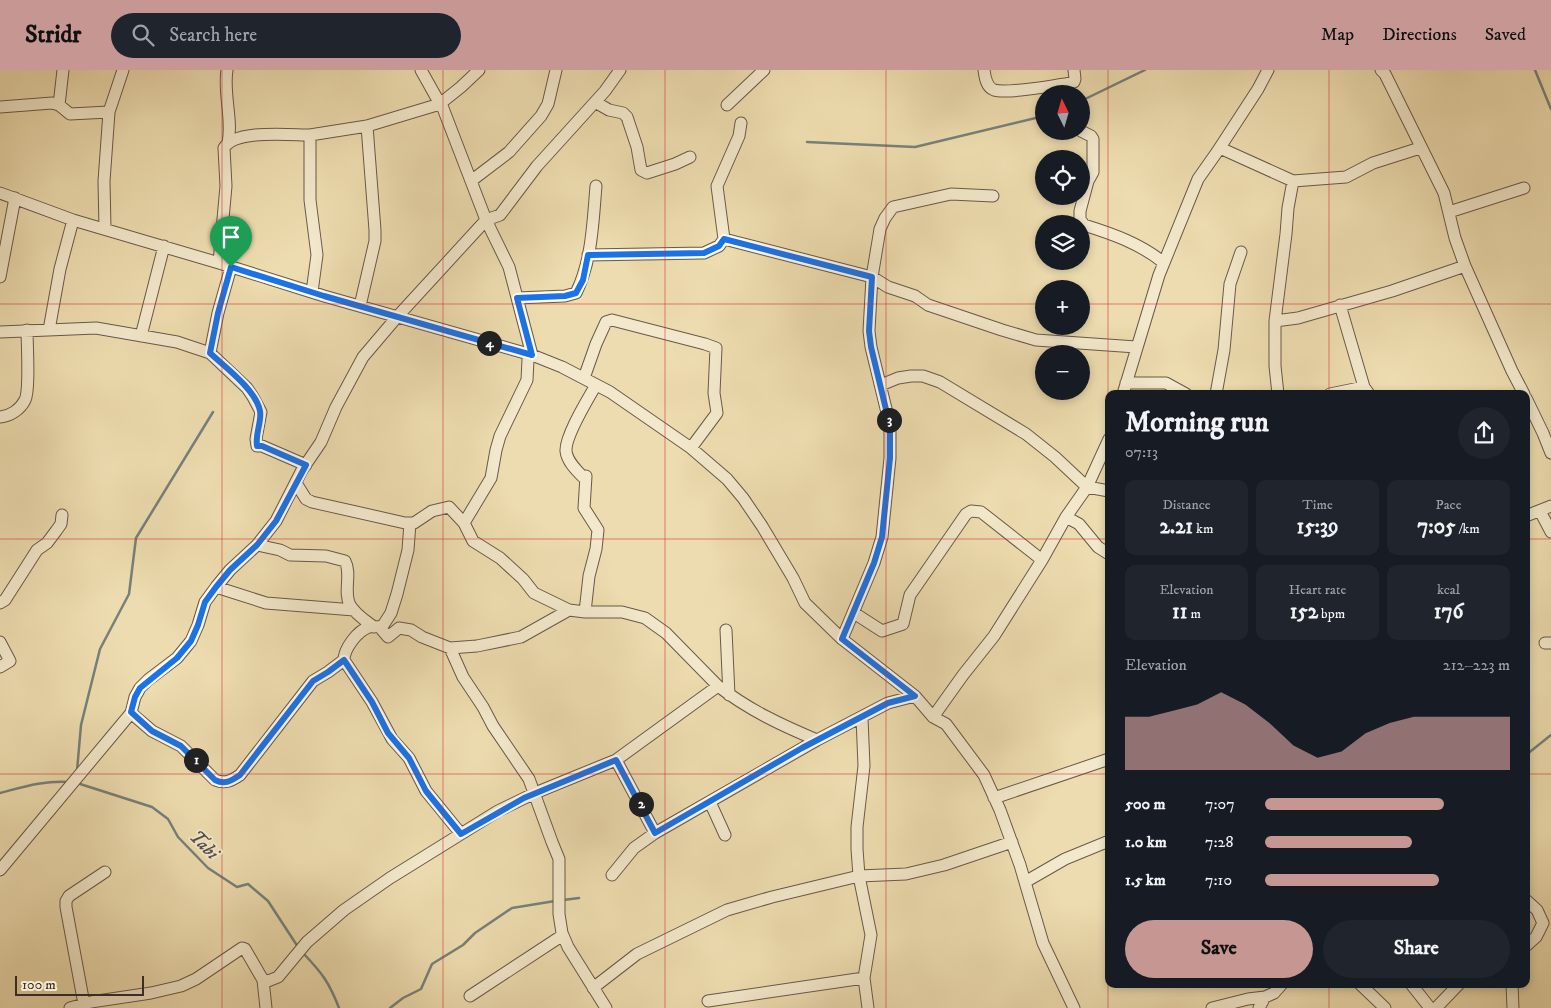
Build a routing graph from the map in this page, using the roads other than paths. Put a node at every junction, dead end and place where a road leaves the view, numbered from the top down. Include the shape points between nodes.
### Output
1 (63, 70) edge
2 (123, 70) edge
3 (227, 70) edge
4 (421, 70) edge
5 (479, 70) edge
6 (556, 70) edge
7 (620, 70) edge
8 (764, 70) edge
9 (984, 70) edge
10 (1074, 70) edge
11 (1268, 70) edge
12 (1381, 70) edge
13 (1068, 85) edge
14 (1035, 90) edge
15 (595, 102) junction
16 (440, 103) junction
17 (58, 105) junction
18 (727, 105) dead end
19 (0, 107) edge
20 (109, 112) junction
21 (741, 123) dead end
22 (367, 126) junction
23 (310, 135) junction
24 (1090, 136) edge
25 (228, 143) junction
26 (1220, 148) junction
27 (1420, 148) junction
28 (690, 157) dead end
29 (471, 181) junction
30 (1293, 181) junction
31 (596, 186) dead end
32 (1524, 188) dead end
33 (0, 193) edge
34 (992, 196) dead end
35 (15, 198) junction
36 (1449, 212) junction
37 (73, 220) junction
38 (486, 220) junction
39 (106, 229) junction
40 (724, 239) junction
41 (164, 246) junction
42 (2, 251) edge
43 (1241, 252) dead end
44 (588, 255) junction
45 (219, 263) junction
46 (1164, 263) junction
47 (1465, 266) junction
48 (231, 267) junction
49 (0, 277) edge
50 (872, 277) junction
51 (312, 292) junction
52 (517, 298) junction
53 (1340, 305) junction
54 (360, 306) junction
55 (397, 317) junction
56 (1275, 321) junction
57 (27, 330) junction
58 (49, 330) junction
59 (0, 332) edge
60 (141, 336) junction
61 (1136, 347) junction
62 (210, 353) junction
63 (532, 355) junction
64 (584, 378) junction
65 (596, 385) junction
66 (881, 386) junction
67 (1124, 388) edge
68 (1179, 390) edge
69 (1217, 390) edge
70 (1277, 390) edge
71 (1367, 390) edge
72 (1522, 390) edge
73 (1530, 406) edge
74 (0, 417) edge
75 (691, 448) junction
76 (1105, 448) edge
77 (1551, 453) edge
78 (306, 465) junction
79 (296, 483) junction
80 (1087, 487) junction
81 (1105, 490) edge
82 (1551, 506) edge
83 (1540, 511) junction
84 (62, 515) dead end
85 (1530, 515) edge
86 (1066, 517) junction
87 (464, 523) junction
88 (410, 524) junction
89 (1551, 532) edge
90 (257, 545) junction
91 (1105, 552) edge
92 (1042, 560) junction
93 (216, 587) junction
94 (0, 603) edge
95 (354, 610) junction
96 (569, 610) junction
97 (585, 612) junction
98 (854, 613) junction
99 (378, 627) junction
100 (726, 630) dead end
101 (842, 639) junction
102 (0, 642) edge
103 (450, 648) junction
104 (344, 660) junction
105 (0, 667) edge
106 (718, 686) junction
107 (729, 695) junction
108 (915, 696) junction
109 (131, 712) junction
110 (933, 717) junction
111 (862, 718) junction
112 (817, 740) junction
113 (616, 760) junction
114 (1105, 760) edge
115 (535, 793) junction
116 (994, 798) junction
117 (710, 802) junction
118 (655, 833) junction
119 (461, 834) junction
120 (725, 836) dead end
121 (1012, 842) junction
122 (1105, 845) edge
123 (0, 870) edge
124 (105, 872) dead end
125 (612, 875) dead end
126 (859, 876) junction
127 (1025, 882) junction
128 (1530, 904) edge
129 (1547, 923) edge
130 (563, 935) junction
131 (1530, 942) edge
132 (864, 978) junction
133 (263, 980) junction
134 (593, 988) junction
135 (1278, 988) edge
136 (1364, 988) edge
137 (1414, 988) edge
138 (1453, 988) edge
139 (1512, 988) edge
140 (470, 996) dead end
141 (1265, 997) junction
142 (708, 1001) dead end
143 (117, 1003) edge
144 (84, 1004) junction
145 (1427, 1007) edge
146 (70, 1008) edge
147 (266, 1008) edge
148 (606, 1008) edge
149 (868, 1008) edge
150 (1074, 1008) edge
151 (1212, 1008) edge
152 (1259, 1008) edge
153 (1385, 1008) edge
154 (1513, 1008) edge

1 - 17 street
2 - 20 street
3 - 25 street
4 - 16 street
5 - 16 street
6 - 29 street via 548,104 541,116 509,152
7 - 15 street
8 - 18 street
9 - 14 street via 987,82 994,90
10 - 13 street via 1075,81
11 - 26 street
12 - 27 street
15 - 28 street via 627,117 641,170 647,173
15 - 38 street via 537,166 500,215
16 - 22 street
16 - 29 street
17 - 19 street via 43,103
17 - 20 street via 70,114
20 - 39 street via 104,181
21 - 40 street via 739,136 717,186
22 - 23 street
22 - 54 street via 375,241
23 - 25 street via 264,134
23 - 51 street via 310,200 317,254
24 - 46 street via 1093,139 1093,172 1080,211 1084,225 1110,233
25 - 45 street via 224,148 226,186
26 - 30 street
26 - 46 street via 1198,179
27 - 30 street via 1372,163 1346,177
27 - 36 street via 1444,193
29 - 38 street
30 - 56 street
31 - 44 street
32 - 36 street
33 - 35 street
34 - 50 street via 951,194 893,207 880,229
35 - 37 street
35 - 42 street
36 - 47 street
37 - 39 street
37 - 58 street
38 - 52 street via 509,267
38 - 55 street
39 - 41 street
40 - 44 street via 719,246 704,253
40 - 50 street
41 - 45 street
41 - 60 street
42 - 49 street
43 - 69 street via 1230,284
44 - 52 street via 583,280 576,293
45 - 48 street
46 - 61 street
47 - 53 street
47 - 72 street
48 - 51 street
48 - 62 street
50 - 61 street via 928,305 1036,340
50 - 66 street via 869,331
51 - 54 street
52 - 63 street
53 - 56 street via 1298,318
53 - 71 street
54 - 55 street
55 - 63 street
55 - 78 street via 363,357 321,442
56 - 70 street via 1274,366
57 - 58 street
57 - 59 street
57 - 74 street via 25,400 14,413
58 - 60 street via 96,328
60 - 62 street via 176,342
61 - 67 street
62 - 78 street via 254,397 261,412 257,446
63 - 64 street
63 - 87 street via 528,359 527,380 500,436 492,478
64 - 65 street
64 - 75 street via 606,322 612,320 716,348 714,393 717,413
65 - 75 street
65 - 97 street via 567,446 568,457 575,469 586,476 584,508 598,530 588,576
66 - 80 street via 911,376 940,382 1026,434
66 - 98 street via 890,426 887,501 882,537
67 - 68 street via 1166,383
73 - 77 street
75 - 101 street via 727,479 743,498 780,554 805,603
76 - 80 street
78 - 79 street
79 - 88 street via 306,499 312,502
79 - 90 street via 276,521
80 - 81 street
80 - 86 street
82 - 83 street
83 - 85 street
83 - 89 street
84 - 94 street via 61,524 47,543 37,550
86 - 91 street via 1079,524 1098,548
86 - 92 street
87 - 88 street via 449,507 432,510
87 - 96 street via 473,541 500,558 534,593
88 - 99 street via 408,550 391,613
90 - 93 street
90 - 95 street via 290,555 326,556 345,561 348,599
92 - 98 street via 981,512 971,511 910,595 903,624 882,631
92 - 110 street via 994,636
93 - 95 street via 266,603
93 - 109 street via 205,602 191,641 177,658 140,688
95 - 99 street
96 - 97 street
96 - 103 street via 521,637
97 - 106 street via 622,612 646,618 666,633
98 - 101 street
99 - 103 street via 388,637 399,628 411,630
99 - 104 street via 363,630 344,653
100 - 107 street
101 - 108 street
102 - 105 street via 10,661
103 - 115 street via 463,678 529,778
104 - 109 street via 313,681 240,775 229,782 215,780 181,746 152,731
104 - 119 street via 388,733 409,758 426,791
106 - 107 street
106 - 113 street
107 - 112 street via 776,723
108 - 110 street
108 - 111 street via 888,703
109 - 123 street
110 - 116 street via 946,724 972,757
111 - 112 street
111 - 126 street via 864,766 857,827
112 - 117 street
113 - 115 street
113 - 118 street
114 - 116 street
115 - 119 street
115 - 130 street via 559,859 558,914
116 - 121 street
117 - 118 street
117 - 120 street
118 - 125 street via 634,848
119 - 133 street via 344,910 307,942 278,977
121 - 126 street via 906,874
121 - 127 street
122 - 127 street via 1065,859
124 - 144 street via 66,901
126 - 132 street via 871,935
126 - 134 street via 727,910 637,954
127 - 150 street via 1046,951
128 - 129 street
129 - 131 street
130 - 134 street
130 - 140 street
132 - 142 street
132 - 149 street
133 - 143 street via 242,948 181,986
133 - 147 street
134 - 148 street
135 - 141 street
136 - 153 street
137 - 145 street
138 - 145 street
139 - 154 street
141 - 151 street
141 - 152 street
143 - 144 street
144 - 146 street

